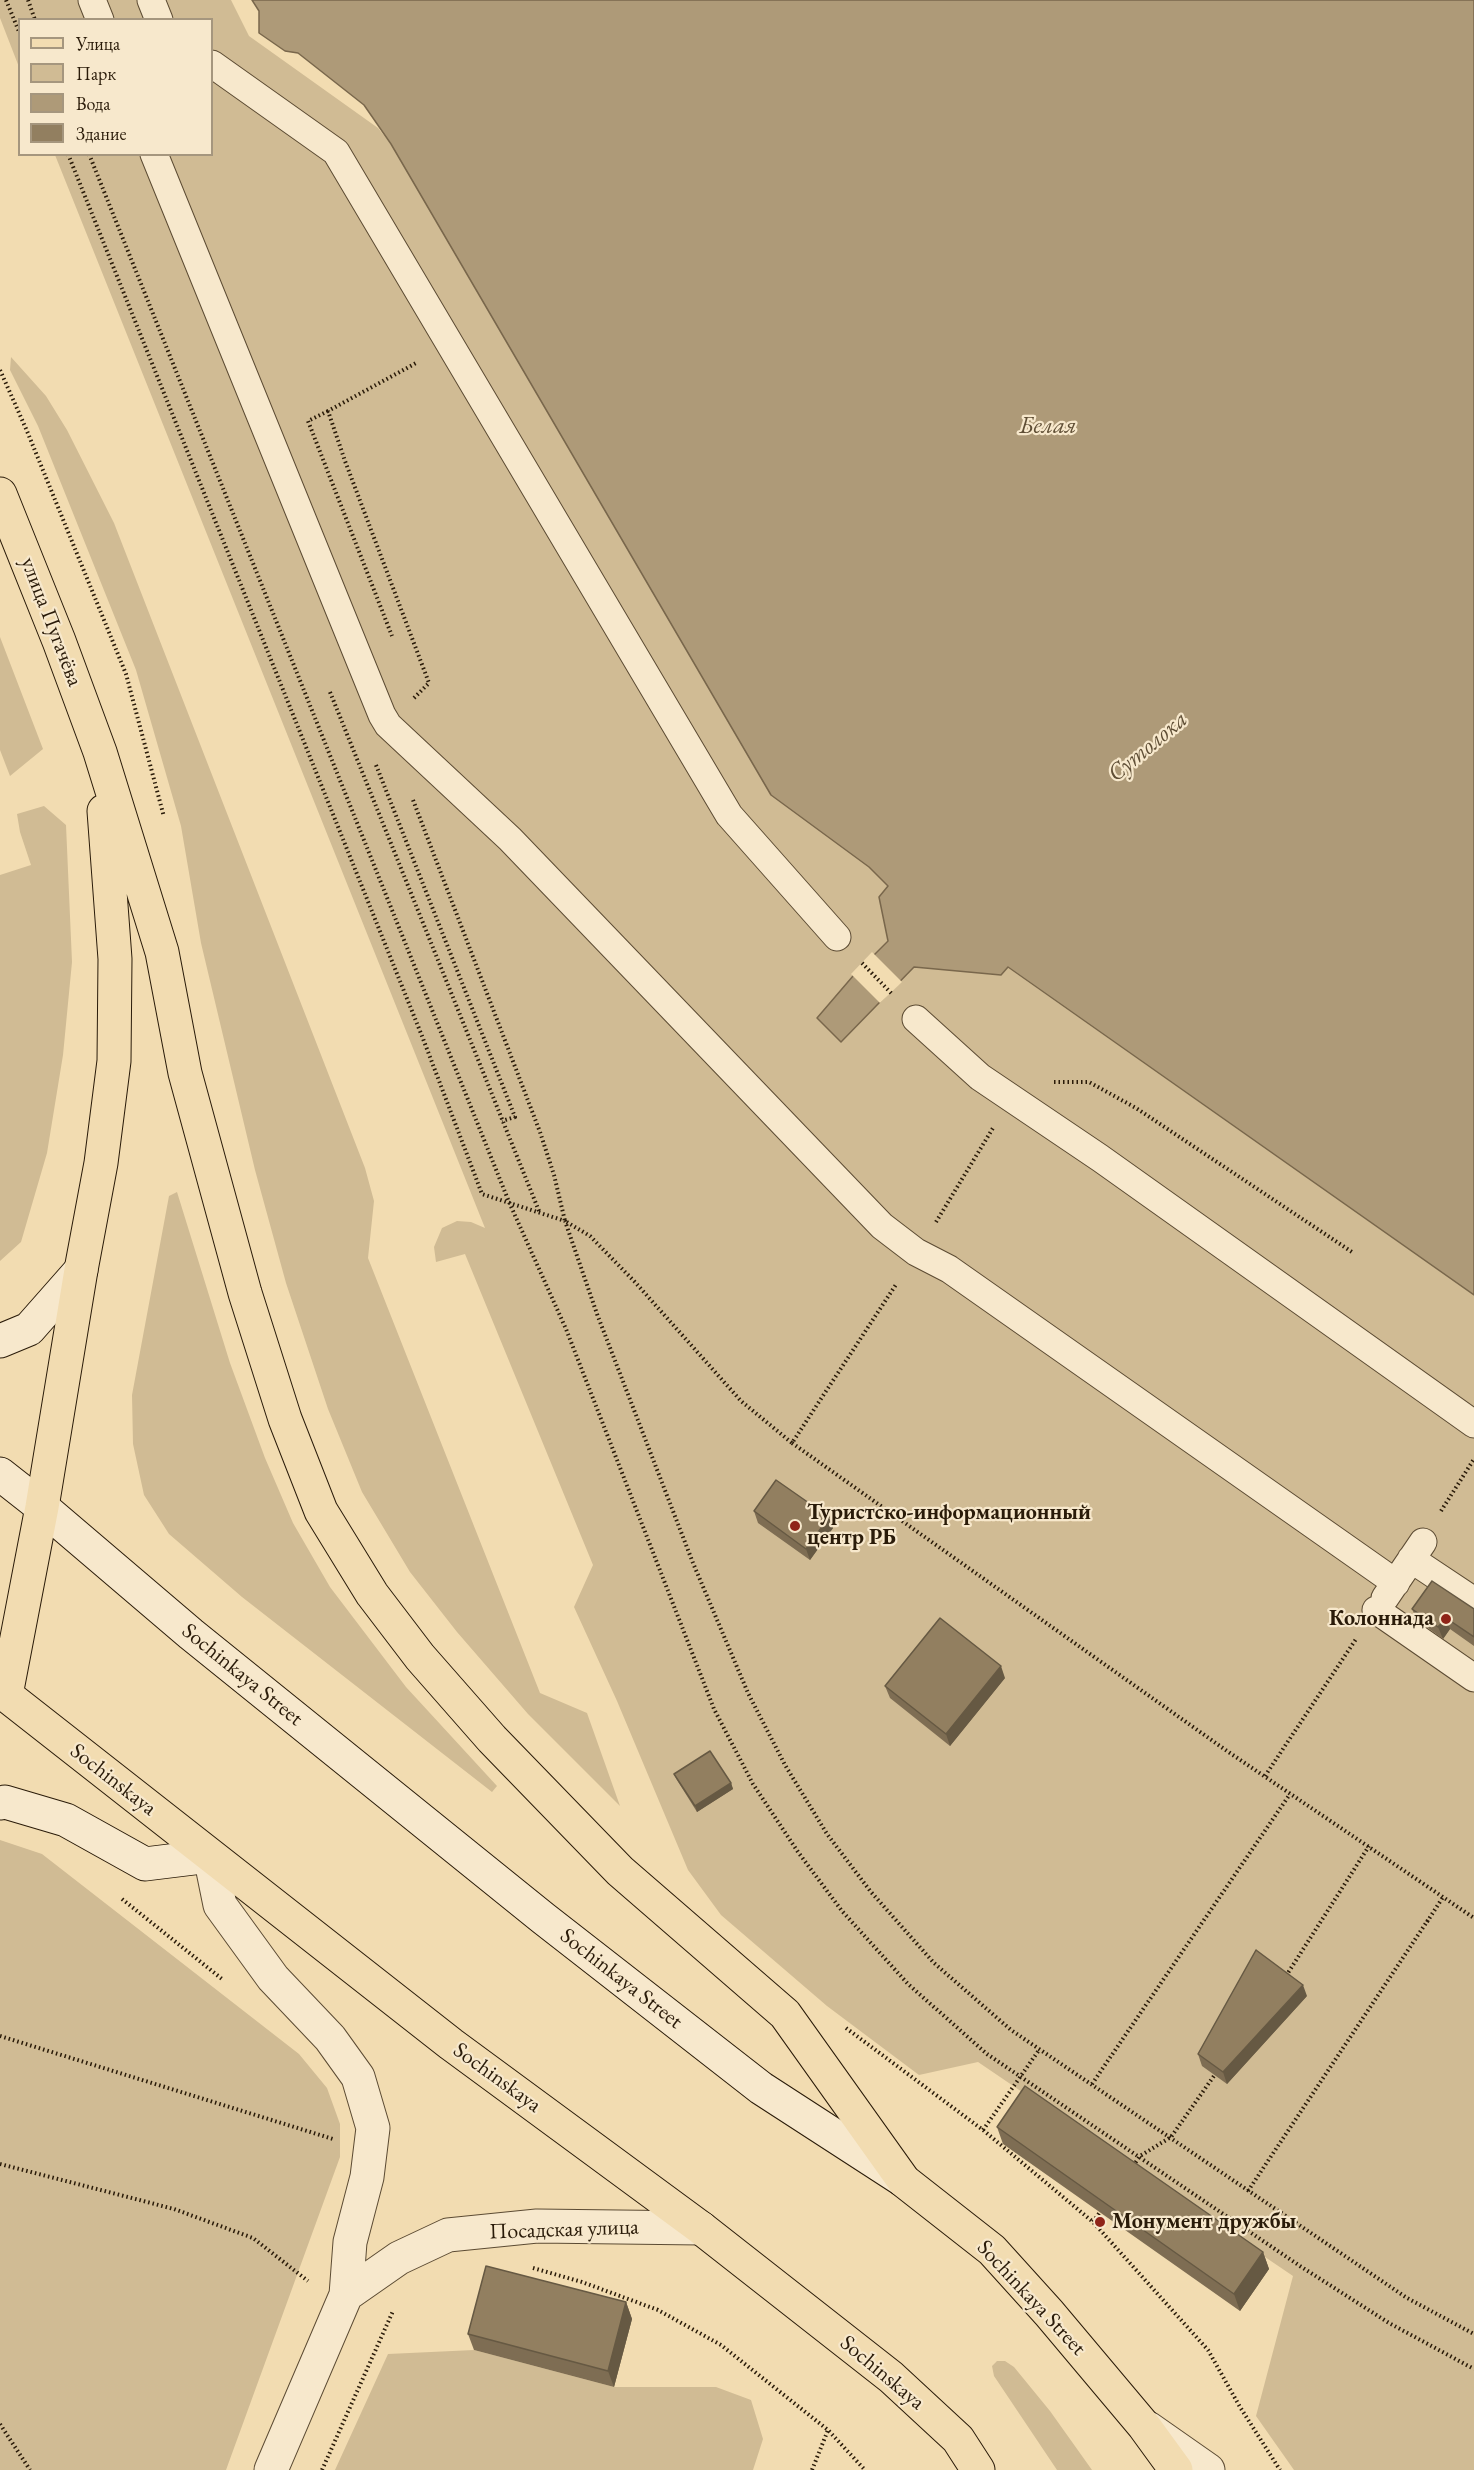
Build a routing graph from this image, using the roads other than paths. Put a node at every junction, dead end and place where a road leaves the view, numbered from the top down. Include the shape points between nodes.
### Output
1 (92, 0) edge
2 (152, 0) edge
3 (99, 18) edge
4 (158, 18) edge
5 (213, 65) edge
6 (155, 156) edge
7 (0, 494) edge
8 (100, 752) junction
9 (837, 937) road end
10 (916, 1019) road end
11 (81, 1270) junction
12 (0, 1341) edge
13 (1474, 1424) edge
14 (0, 1474) edge
15 (42, 1507) junction
16 (1396, 1583) junction
17 (1474, 1601) edge
18 (1474, 1678) edge
19 (2, 1693) edge
20 (0, 1803) edge
21 (210, 1856) junction
22 (904, 2181) junction
23 (701, 2228) junction
24 (346, 2295) junction
25 (1144, 2426) junction
26 (271, 2470) edge
27 (978, 2470) edge
28 (1176, 2470) edge
29 (1208, 2470) edge

1 - 3 street
2 - 4 street
5 - 9 street via 336,152 729,815
6 - 16 street via 388,725 510,839 882,1227 915,1252 950,1269
7 - 8 main road, улица Пугачёва
8 - 11 main road via 116,959 114,1061 101,1163
8 - 22 main road via 162,952 185,1073 245,1293 285,1419 321,1511 372,1594 449,1690 620,1871 785,2014
10 - 13 street via 980,1077
11 - 12 main road via 29,1329
11 - 15 main road
14 - 15 main road, Sochinkaya Street
15 - 19 main road
15 - 22 main road, Sochinkaya Street via 201,1642 761,2088
16 - 17 street via 1417,1550
16 - 18 street via 1371,1617
19 - 21 main road, Sochinskaya
20 - 21 main road via 66,1820 145,1864
21 - 23 main road, Sochinskaya via 451,2044
21 - 24 main road via 220,1905 273,1978 330,2038 358,2077 373,2128 368,2177 350,2242
22 - 25 main road, Sochinkaya Street via 992,2250
23 - 24 main road, Посадская улица via 537,2226 448,2235 399,2258
23 - 27 main road, Sochinskaya via 891,2377 958,2439
24 - 26 main road
25 - 28 main road, Sochinkaya Street
25 - 29 main road

